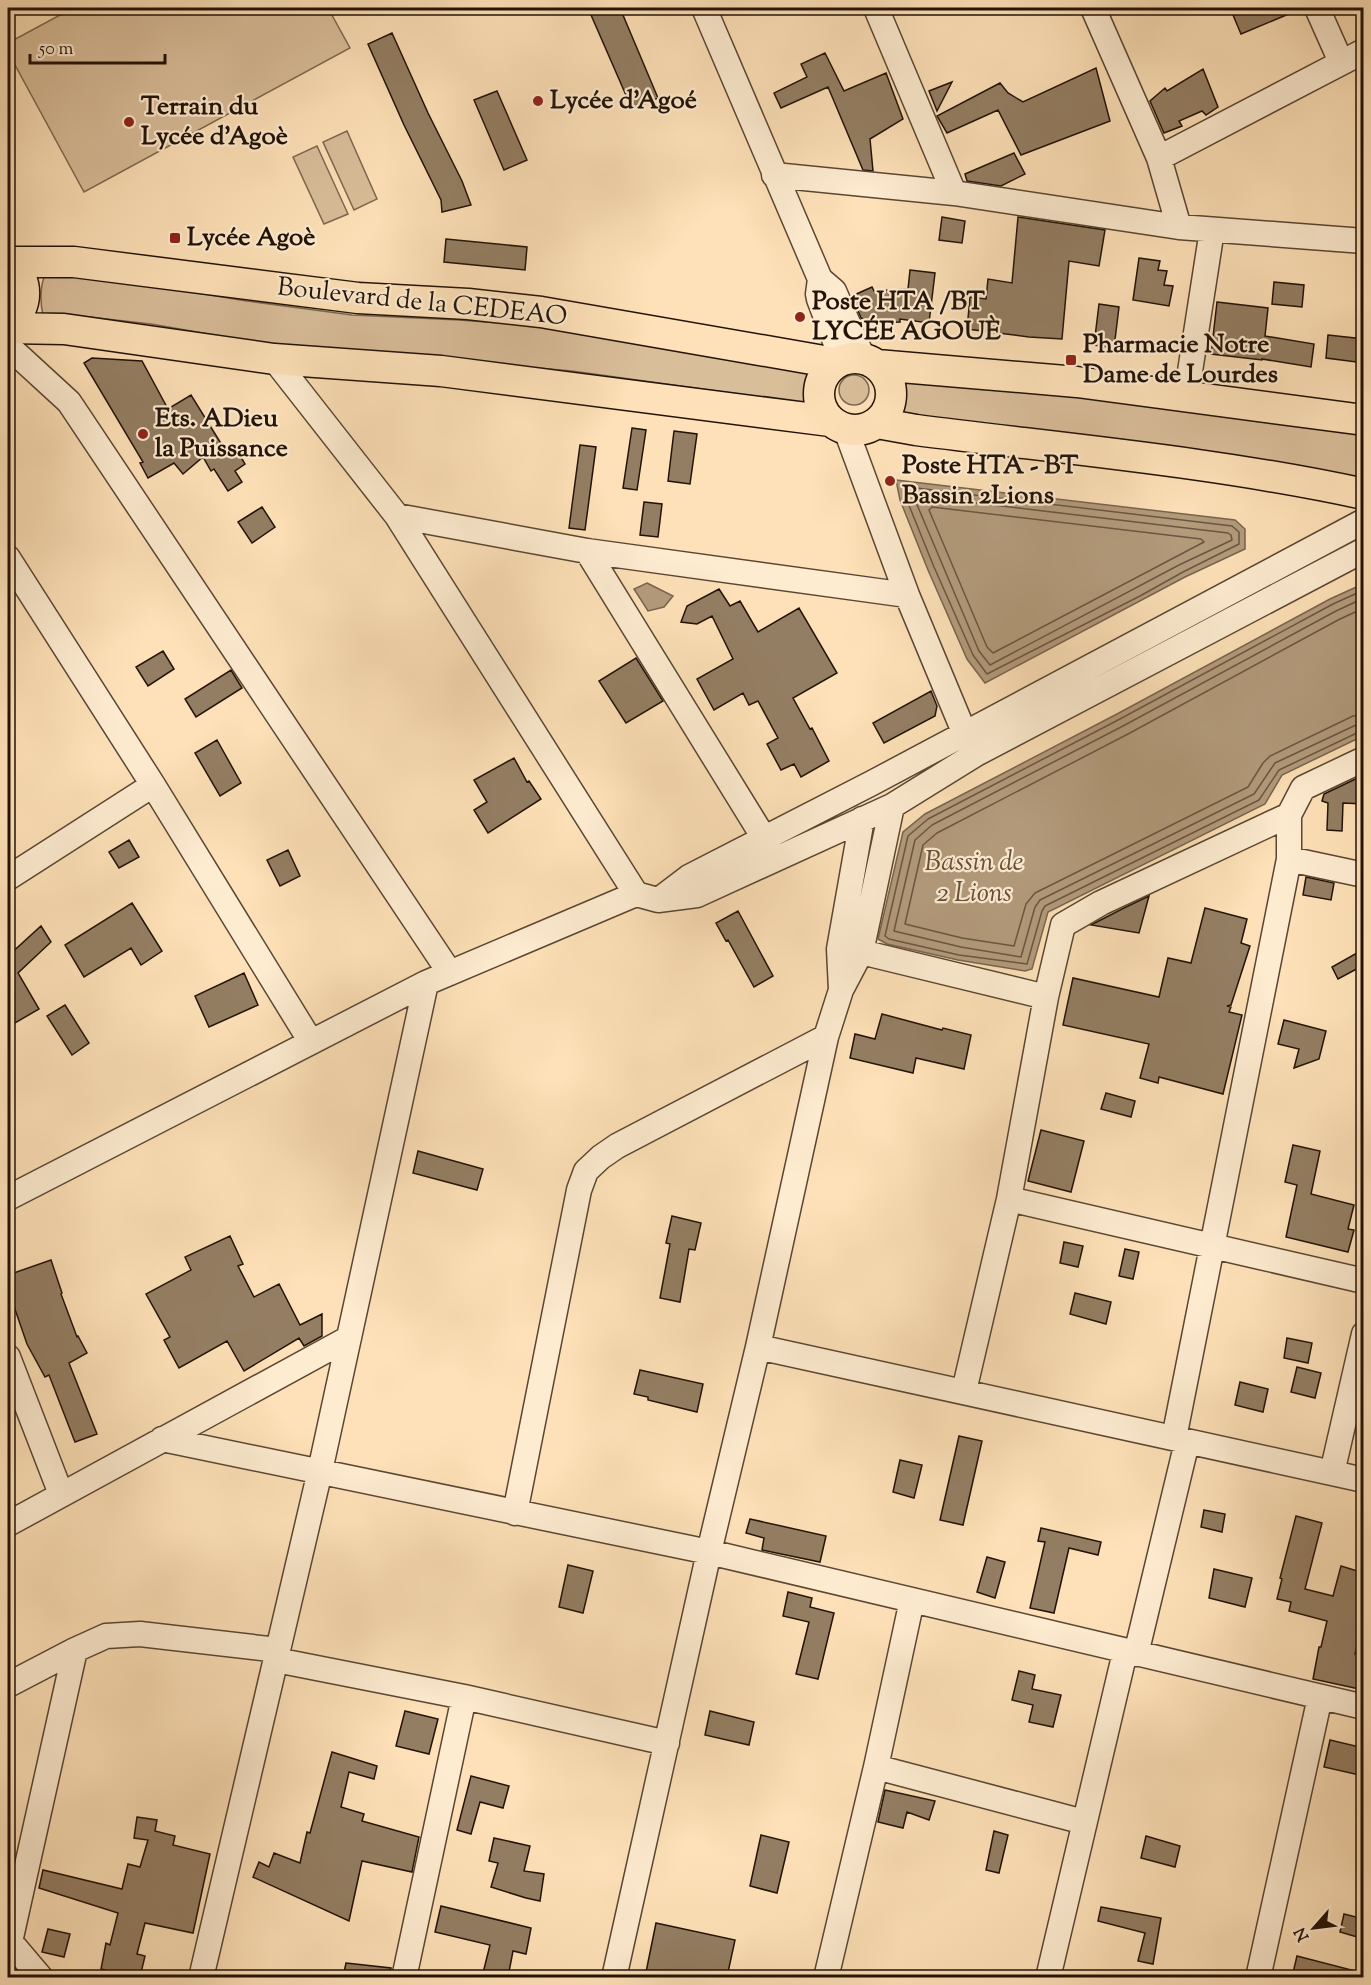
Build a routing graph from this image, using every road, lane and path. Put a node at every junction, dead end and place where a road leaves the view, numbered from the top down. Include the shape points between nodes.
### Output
1 (704, 8) edge
2 (876, 8) edge
3 (1093, 8) edge
4 (1317, 8) edge
5 (1364, 51) edge
6 (1341, 62) junction
7 (1159, 158) junction
8 (774, 175) junction
9 (954, 193) junction
10 (1179, 227) junction
11 (1212, 230) junction
12 (1364, 241) edge
13 (8, 262) edge
14 (8, 326) edge
15 (8, 346) edge
16 (274, 359) junction
17 (854, 362) junction
18 (1186, 397) junction
19 (1364, 420) edge
20 (877, 423) junction
21 (838, 426) junction
22 (1364, 494) edge
23 (397, 516) junction
24 (1364, 521) edge
25 (1364, 550) edge
26 (587, 551) junction
27 (8, 558) edge
28 (907, 595) junction
29 (964, 732) junction
30 (976, 754) junction
31 (1364, 759) edge
32 (153, 785) junction
33 (892, 806) junction
34 (1289, 815) junction
35 (862, 819) junction
36 (771, 848) junction
37 (1290, 859) junction
38 (1364, 875) edge
39 (8, 878) edge
40 (647, 897) junction
41 (861, 952) junction
42 (450, 973) junction
43 (426, 983) junction
44 (841, 990) junction
45 (1046, 997) junction
46 (826, 1037) junction
47 (311, 1041) junction
48 (8, 1198) edge
49 (1009, 1198) junction
50 (1211, 1246) junction
51 (1364, 1281) edge
52 (1364, 1334) edge
53 (349, 1338) junction
54 (758, 1347) junction
55 (8, 1357) edge
56 (964, 1391) junction
57 (162, 1439) junction
58 (1180, 1440) junction
59 (320, 1471) junction
60 (1332, 1473) junction
61 (1364, 1480) edge
62 (62, 1494) junction
63 (515, 1513) junction
64 (8, 1524) edge
65 (709, 1552) junction
66 (912, 1600) junction
67 (75, 1650) junction
68 (1130, 1653) junction
69 (277, 1655) junction
70 (8, 1685) edge
71 (464, 1697) junction
72 (1320, 1697) junction
73 (1364, 1707) edge
74 (667, 1743) junction
75 (876, 1767) junction
76 (1084, 1822) junction
77 (8, 1940) edge
78 (41, 1977) edge
79 (201, 1977) edge
80 (404, 1977) edge
81 (616, 1977) edge
82 (826, 1977) edge
83 (1048, 1977) edge
84 (1258, 1977) edge

1 - 8 street
2 - 9 street
3 - 7 street
4 - 6 street
5 - 6 street
6 - 7 street
7 - 10 street
8 - 9 street
8 - 17 street via 820,279 834,291
9 - 10 street
10 - 11 street
11 - 12 street
11 - 18 street
13 - 14 main road via 20,275 24,293 20,311
13 - 17 main road, Boulevard de la CEDEAO via 74,262 358,298 541,312
14 - 16 main road via 64,329
15 - 42 street via 69,402
16 - 21 main road via 441,371
16 - 23 street
17 - 18 main road, Boulevard de la CEDEAO via 1077,382
17 - 20 main road via 887,378 891,394 888,410
17 - 21 main road via 824,375 818,391 821,408
18 - 19 main road, Boulevard de la CEDEAO
20 - 21 main road via 862,430
20 - 22 main road via 1310,482
21 - 28 street
23 - 26 street
23 - 40 street
24 - 29 street
25 - 30 street
26 - 28 street
26 - 36 street
27 - 32 street
28 - 29 street
29 - 30 street
29 - 36 street
30 - 33 street
31 - 34 street via 1303,788
32 - 39 street
32 - 47 street
33 - 35 street
33 - 41 street
34 - 37 street
34 - 45 street via 1101,903 1063,925
35 - 36 street
35 - 44 street via 839,949
36 - 40 street via 689,877
37 - 38 street
37 - 50 street
40 - 42 street
41 - 44 street
41 - 45 street
42 - 43 street
43 - 47 street
43 - 53 street
44 - 46 street
45 - 49 street
46 - 54 street
46 - 63 street via 617,1146 586,1171
47 - 48 street
49 - 50 street
49 - 56 street
50 - 51 street
50 - 58 street
52 - 60 street
53 - 57 street
53 - 59 street
54 - 56 street
54 - 65 street
55 - 62 street
56 - 58 street
57 - 59 street
57 - 62 street
58 - 60 street
58 - 68 street
59 - 63 street
59 - 69 street
60 - 61 street
62 - 64 street
63 - 65 street
65 - 66 street
65 - 74 street
66 - 68 street
66 - 75 street
67 - 69 street via 106,1636 140,1634
67 - 70 street
67 - 77 street
68 - 72 street
68 - 76 street
69 - 71 street
69 - 79 street
71 - 74 street
71 - 80 street
72 - 73 street
72 - 84 street
74 - 81 street
75 - 76 street
75 - 82 street
76 - 83 street
77 - 78 street

